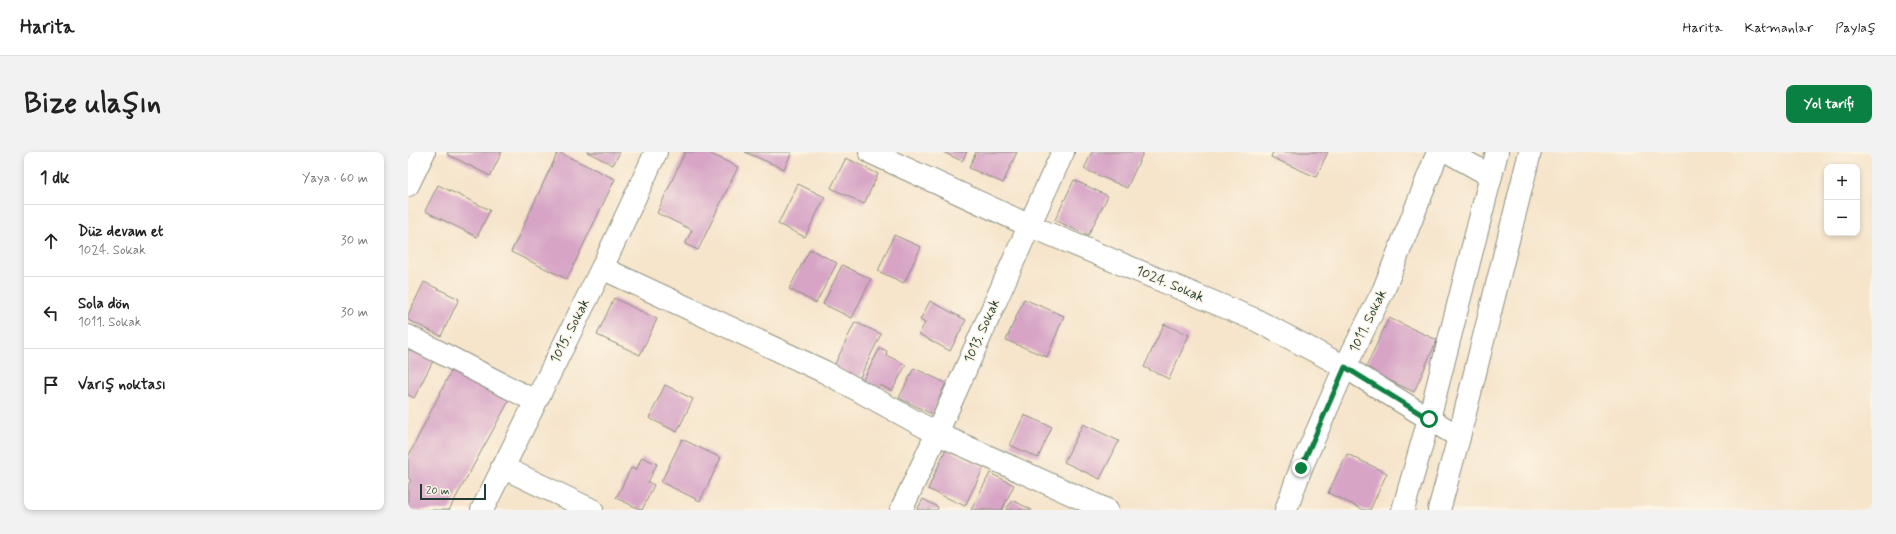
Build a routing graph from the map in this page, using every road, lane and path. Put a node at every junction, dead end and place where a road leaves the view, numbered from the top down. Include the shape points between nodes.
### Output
1 (424, 152) edge
2 (656, 152) edge
3 (870, 152) edge
4 (1063, 152) edge
5 (1438, 152) edge
6 (1448, 152) edge
7 (1497, 152) edge
8 (1530, 152) edge
9 (1491, 176) junction
10 (408, 185) edge
11 (1028, 225) junction
12 (602, 268) junction
13 (408, 336) edge
14 (1345, 367) junction
15 (535, 401) junction
16 (1429, 419) junction
17 (938, 434) junction
18 (1459, 437) junction
19 (502, 467) junction
20 (482, 510) edge
21 (592, 510) edge
22 (901, 510) edge
23 (1107, 510) edge
24 (1286, 510) edge
25 (1403, 510) edge
26 (1439, 510) edge

1 - 10 street
2 - 12 street, 1015. Sokak
3 - 11 street, 1024. Sokak
4 - 11 street, 1013. Sokak
5 - 14 street, 1011. Sokak via 1384,289
6 - 9 street
7 - 9 street
8 - 18 street
9 - 16 street
11 - 14 street, 1024. Sokak via 1256,320
11 - 17 street, 1013. Sokak
12 - 15 street, 1015. Sokak
12 - 17 street via 824,372
13 - 15 street
14 - 16 street, 1024. Sokak
14 - 24 street, 1011. Sokak via 1301,468
15 - 19 street, 1015. Sokak
16 - 18 street, 1024. Sokak
16 - 25 street
17 - 22 street, 1013. Sokak
17 - 23 street
18 - 26 street
19 - 20 street, 1015. Sokak
19 - 21 street

